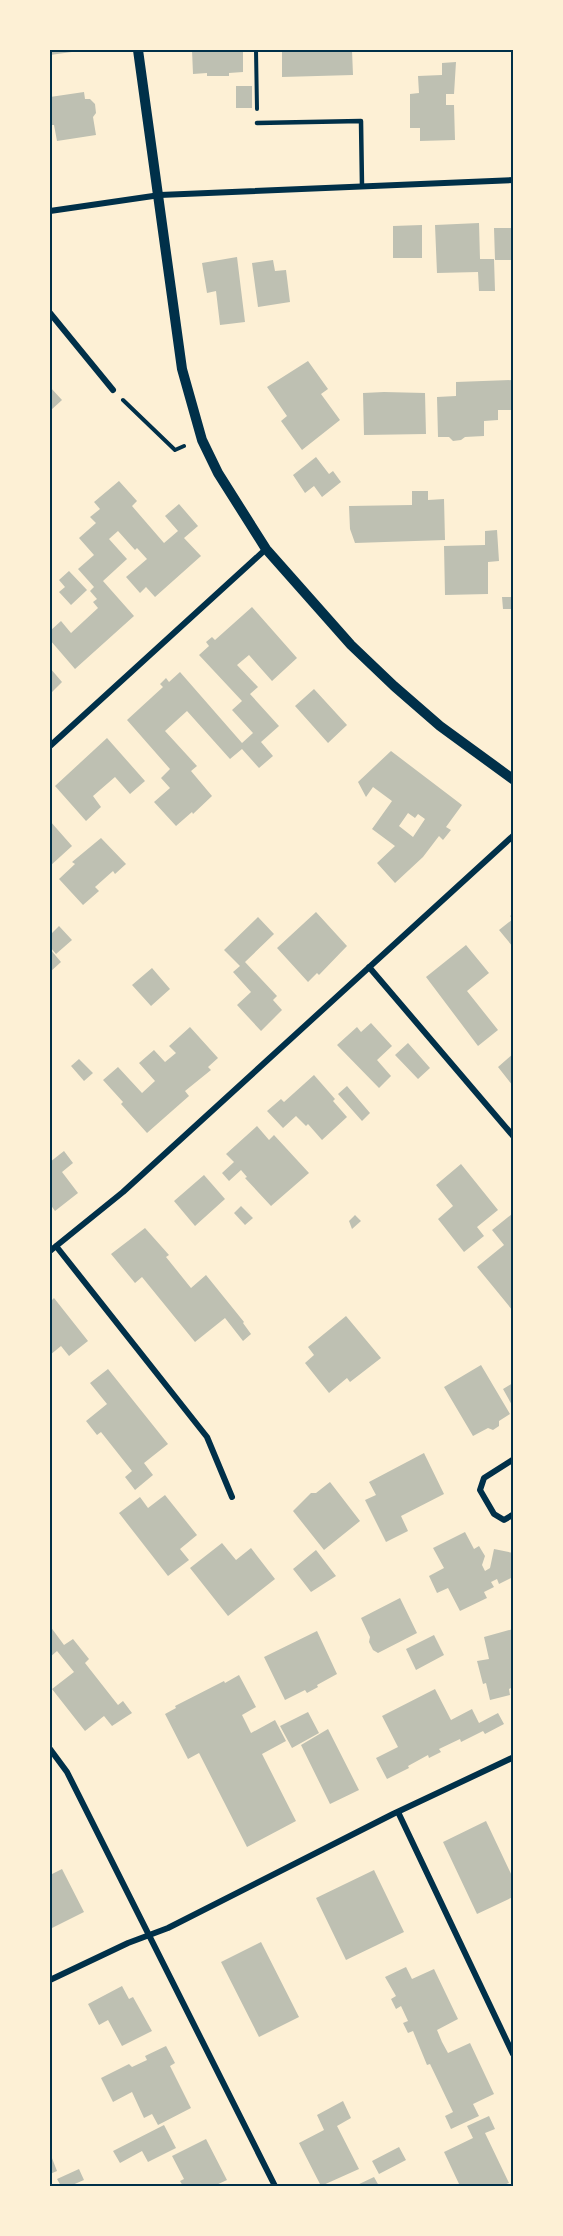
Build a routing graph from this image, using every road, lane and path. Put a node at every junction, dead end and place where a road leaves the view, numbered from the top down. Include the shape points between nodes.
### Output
1 (138, 50) edge
2 (256, 50) edge
3 (257, 123) joint
4 (513, 180) edge
5 (362, 186) junction
6 (160, 195) junction
7 (50, 211) edge
8 (50, 313) edge
9 (113, 390) joint
10 (202, 440) junction
11 (266, 549) junction
12 (50, 746) edge
13 (513, 780) edge
14 (513, 835) edge
15 (369, 967) junction
16 (513, 1137) edge
17 (57, 1246) junction
18 (50, 1251) edge
19 (513, 1460) edge
20 (232, 1497) dead end
21 (513, 1514) edge
22 (50, 1749) edge
23 (513, 1756) edge
24 (398, 1812) junction
25 (148, 1936) junction
26 (50, 1980) edge
27 (513, 2055) edge
28 (275, 2187) edge

1 - 6 street
2 - 3 path
3 - 5 lane via 361,121
4 - 5 street
5 - 6 street
6 - 7 street
6 - 10 street via 182,369
8 - 9 street
9 - 10 path via 175,450
10 - 11 street
11 - 12 street
11 - 13 street via 394,687
14 - 15 street
15 - 16 street
15 - 17 street via 123,1192
17 - 18 street
17 - 20 street via 207,1437
19 - 21 street via 484,1478 480,1490 494,1514 504,1520
22 - 25 street via 67,1772
23 - 24 street
24 - 25 street
24 - 27 street
25 - 26 street
25 - 28 street

